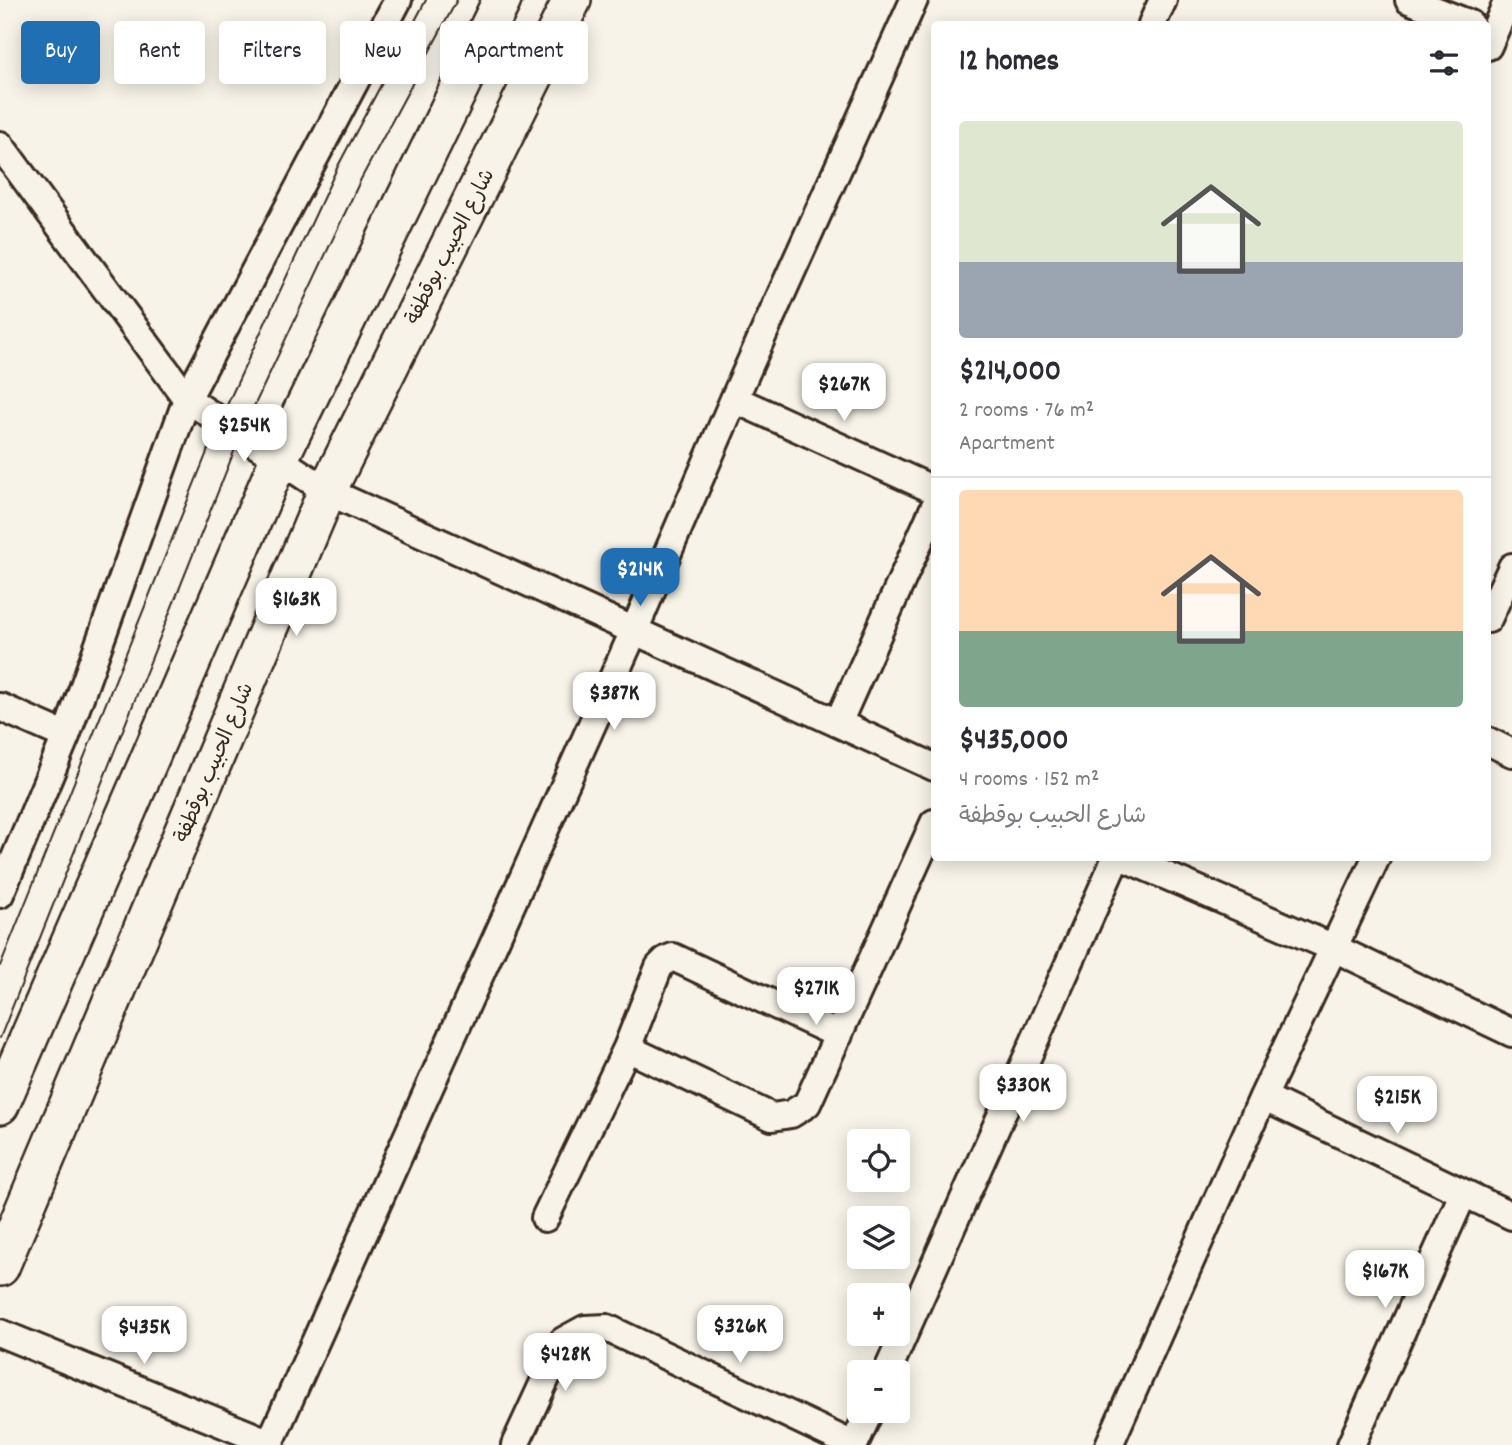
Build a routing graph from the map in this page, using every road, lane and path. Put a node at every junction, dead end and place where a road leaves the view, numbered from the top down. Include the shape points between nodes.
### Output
1 (398, 0) edge
2 (502, 0) edge
3 (572, 0) edge
4 (914, 0) edge
5 (1163, 0) edge
6 (1409, 0) edge
7 (1508, 0) edge
8 (1153, 21) edge
9 (1456, 21) edge
10 (1491, 34) edge
11 (0, 145) edge
12 (187, 399) junction
13 (734, 399) junction
14 (279, 459) junction
15 (931, 489) edge
16 (327, 491) junction
17 (931, 515) edge
18 (1512, 567) edge
19 (1491, 612) edge
20 (634, 631) junction
21 (0, 707) edge
22 (838, 723) junction
23 (66, 736) junction
24 (1491, 742) edge
25 (1512, 753) edge
26 (931, 766) edge
27 (931, 830) edge
28 (1115, 861) edge
29 (1132, 861) edge
30 (1375, 861) edge
31 (0, 894) edge
32 (1334, 948) junction
33 (1512, 1033) edge
34 (839, 1035) junction
35 (627, 1048) junction
36 (1263, 1097) junction
37 (0, 1105) edge
38 (1463, 1194) junction
39 (1512, 1216) edge
40 (545, 1218) dead end
41 (0, 1267) edge
42 (0, 1333) edge
43 (892, 1360) edge
44 (864, 1423) edge
45 (269, 1444) edge
46 (515, 1445) edge
47 (854, 1445) edge
48 (1110, 1445) edge
49 (1351, 1445) edge

1 - 12 street
2 - 14 main road
3 - 16 main road, شارع الحبيب بوقطفة
4 - 13 street
5 - 8 street
6 - 9 street
7 - 10 street
11 - 12 street
12 - 14 street
12 - 23 street
13 - 15 street
13 - 20 street
14 - 16 street
14 - 37 main road
16 - 20 street
16 - 41 main road, شارع الحبيب بوقطفة
17 - 22 street
18 - 19 street
20 - 22 street
20 - 45 street
21 - 23 street
22 - 26 street
23 - 31 street
24 - 25 street
27 - 34 street
28 - 43 street
29 - 32 street
30 - 32 street
32 - 33 street
32 - 36 street
34 - 35 street via 807,1104 792,1114 772,1117
34 - 35 street via 673,957 659,967
35 - 40 street
36 - 38 street
36 - 48 street
38 - 39 street
38 - 49 street
42 - 45 street
44 - 47 street
46 - 47 street via 563,1341 585,1329 607,1328

